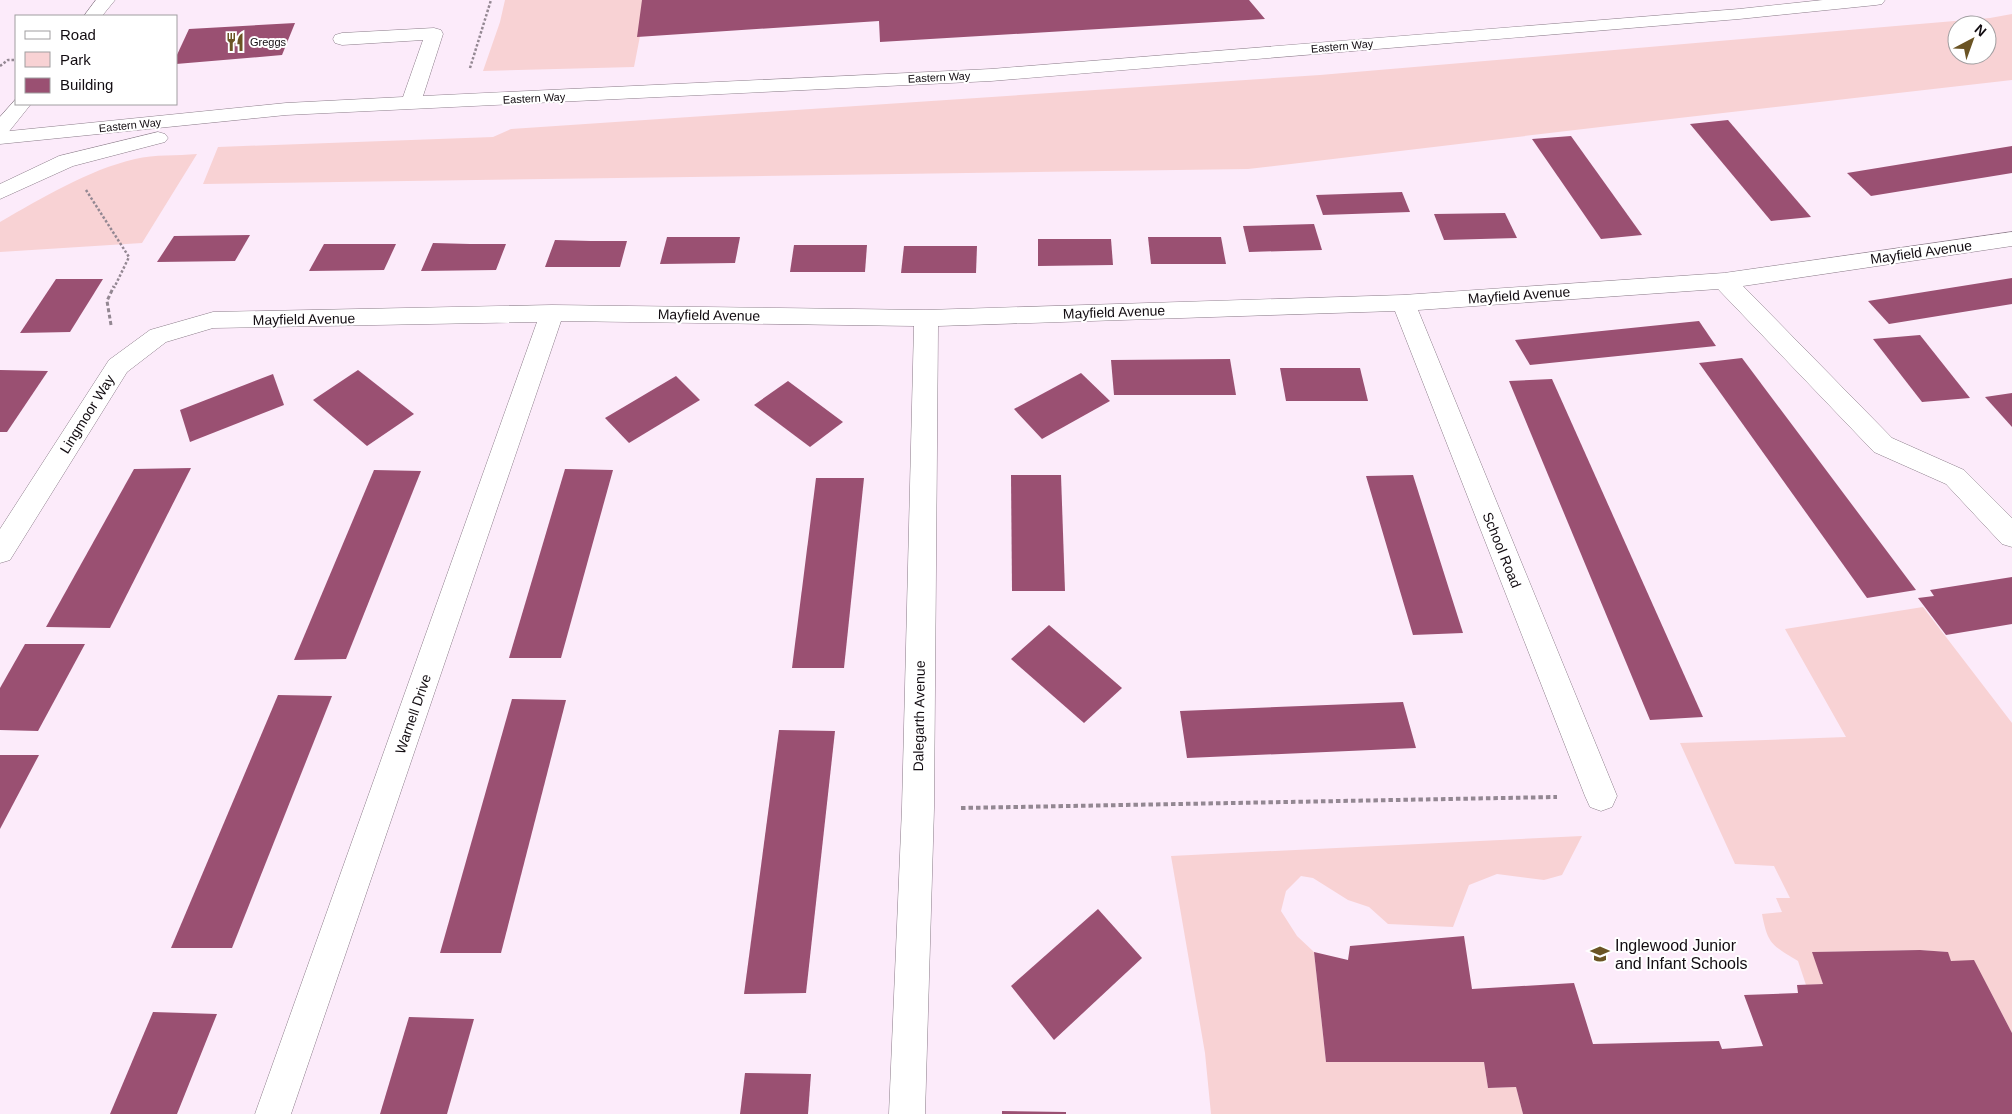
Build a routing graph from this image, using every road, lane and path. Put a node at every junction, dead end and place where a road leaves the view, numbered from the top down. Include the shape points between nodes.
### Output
1 (106, 0) edge
2 (491, 0) edge
3 (1876, 0) edge
4 (94, 15) edge
5 (342, 39) dead end
6 (15, 60) edge
7 (0, 66) edge
8 (459, 102) junction
9 (411, 104) junction
10 (20, 105) edge
11 (286, 109) junction
12 (0, 130) edge
13 (0, 138) edge
14 (66, 161) junction
15 (0, 192) edge
16 (2012, 239) edge
17 (1724, 281) junction
18 (1403, 303) junction
19 (552, 313) junction
20 (926, 318) junction
21 (212, 320) joint
22 (118, 366) junction
23 (2012, 536) edge
24 (0, 552) edge
25 (1601, 796) joint
26 (918, 808) junction
27 (273, 1114) edge
28 (906, 1114) edge

1 - 4 street
2 - 8 path
3 - 8 street, Eastern Way via 991,75
5 - 9 street via 434,34
6 - 7 path via 8,60
8 - 9 street, Eastern Way
9 - 11 street, Eastern Way
10 - 12 street
11 - 13 street, Eastern Way
11 - 14 street
14 - 15 street
14 - 22 path via 129,257 108,300
16 - 17 street, Mayfield Avenue
17 - 18 street, Mayfield Avenue
17 - 23 street via 1883,445 1955,477
18 - 20 street, Mayfield Avenue
18 - 25 street, School Road
19 - 20 street, Mayfield Avenue
19 - 21 street, Mayfield Avenue
19 - 27 street, Warnell Drive
20 - 26 street, Dalegarth Avenue
21 - 22 street, Lingmoor Way via 158,336
22 - 24 street, Lingmoor Way
25 - 26 path
26 - 28 street, Dalegarth Avenue

